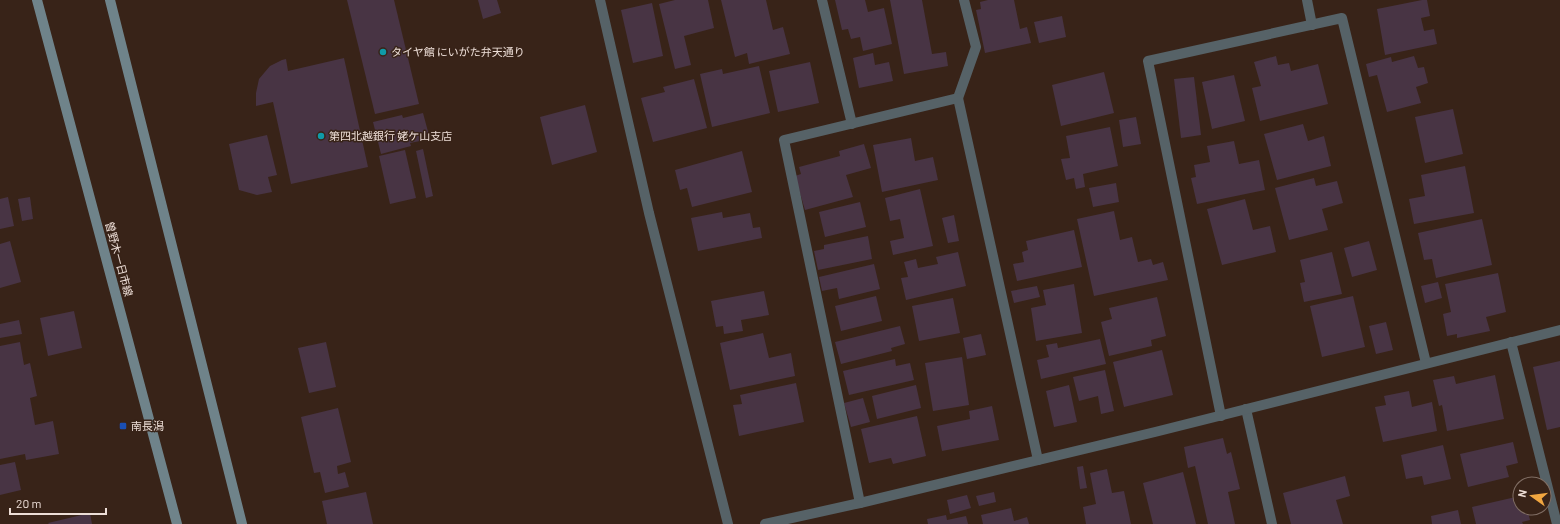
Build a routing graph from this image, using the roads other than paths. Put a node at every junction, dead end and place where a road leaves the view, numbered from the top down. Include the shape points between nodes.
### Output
1 (37, 0) edge
2 (110, 0) edge
3 (600, 0) edge
4 (822, 0) edge
5 (964, 0) edge
6 (1307, 0) edge
7 (1312, 25) junction
8 (958, 98) junction
9 (852, 124) junction
10 (1560, 330) edge
11 (1511, 342) junction
12 (1426, 363) junction
13 (1246, 409) junction
14 (1221, 416) junction
15 (1038, 460) junction
16 (860, 503) junction
17 (177, 524) edge
18 (242, 524) edge
19 (728, 524) edge
20 (765, 524) edge
21 (1272, 524) edge
22 (1557, 524) edge

1 - 17 main road, 曽野木一日市線
2 - 18 main road
3 - 19 street via 649,213
4 - 9 street
5 - 8 street via 976,47
6 - 7 street
7 - 12 street via 1342,18
7 - 14 street via 1148,61
8 - 9 street
8 - 15 street
9 - 16 street via 784,140
10 - 11 street
11 - 12 street
11 - 22 street
12 - 13 street
13 - 14 street
13 - 21 street
14 - 15 street
15 - 16 street
16 - 20 street

